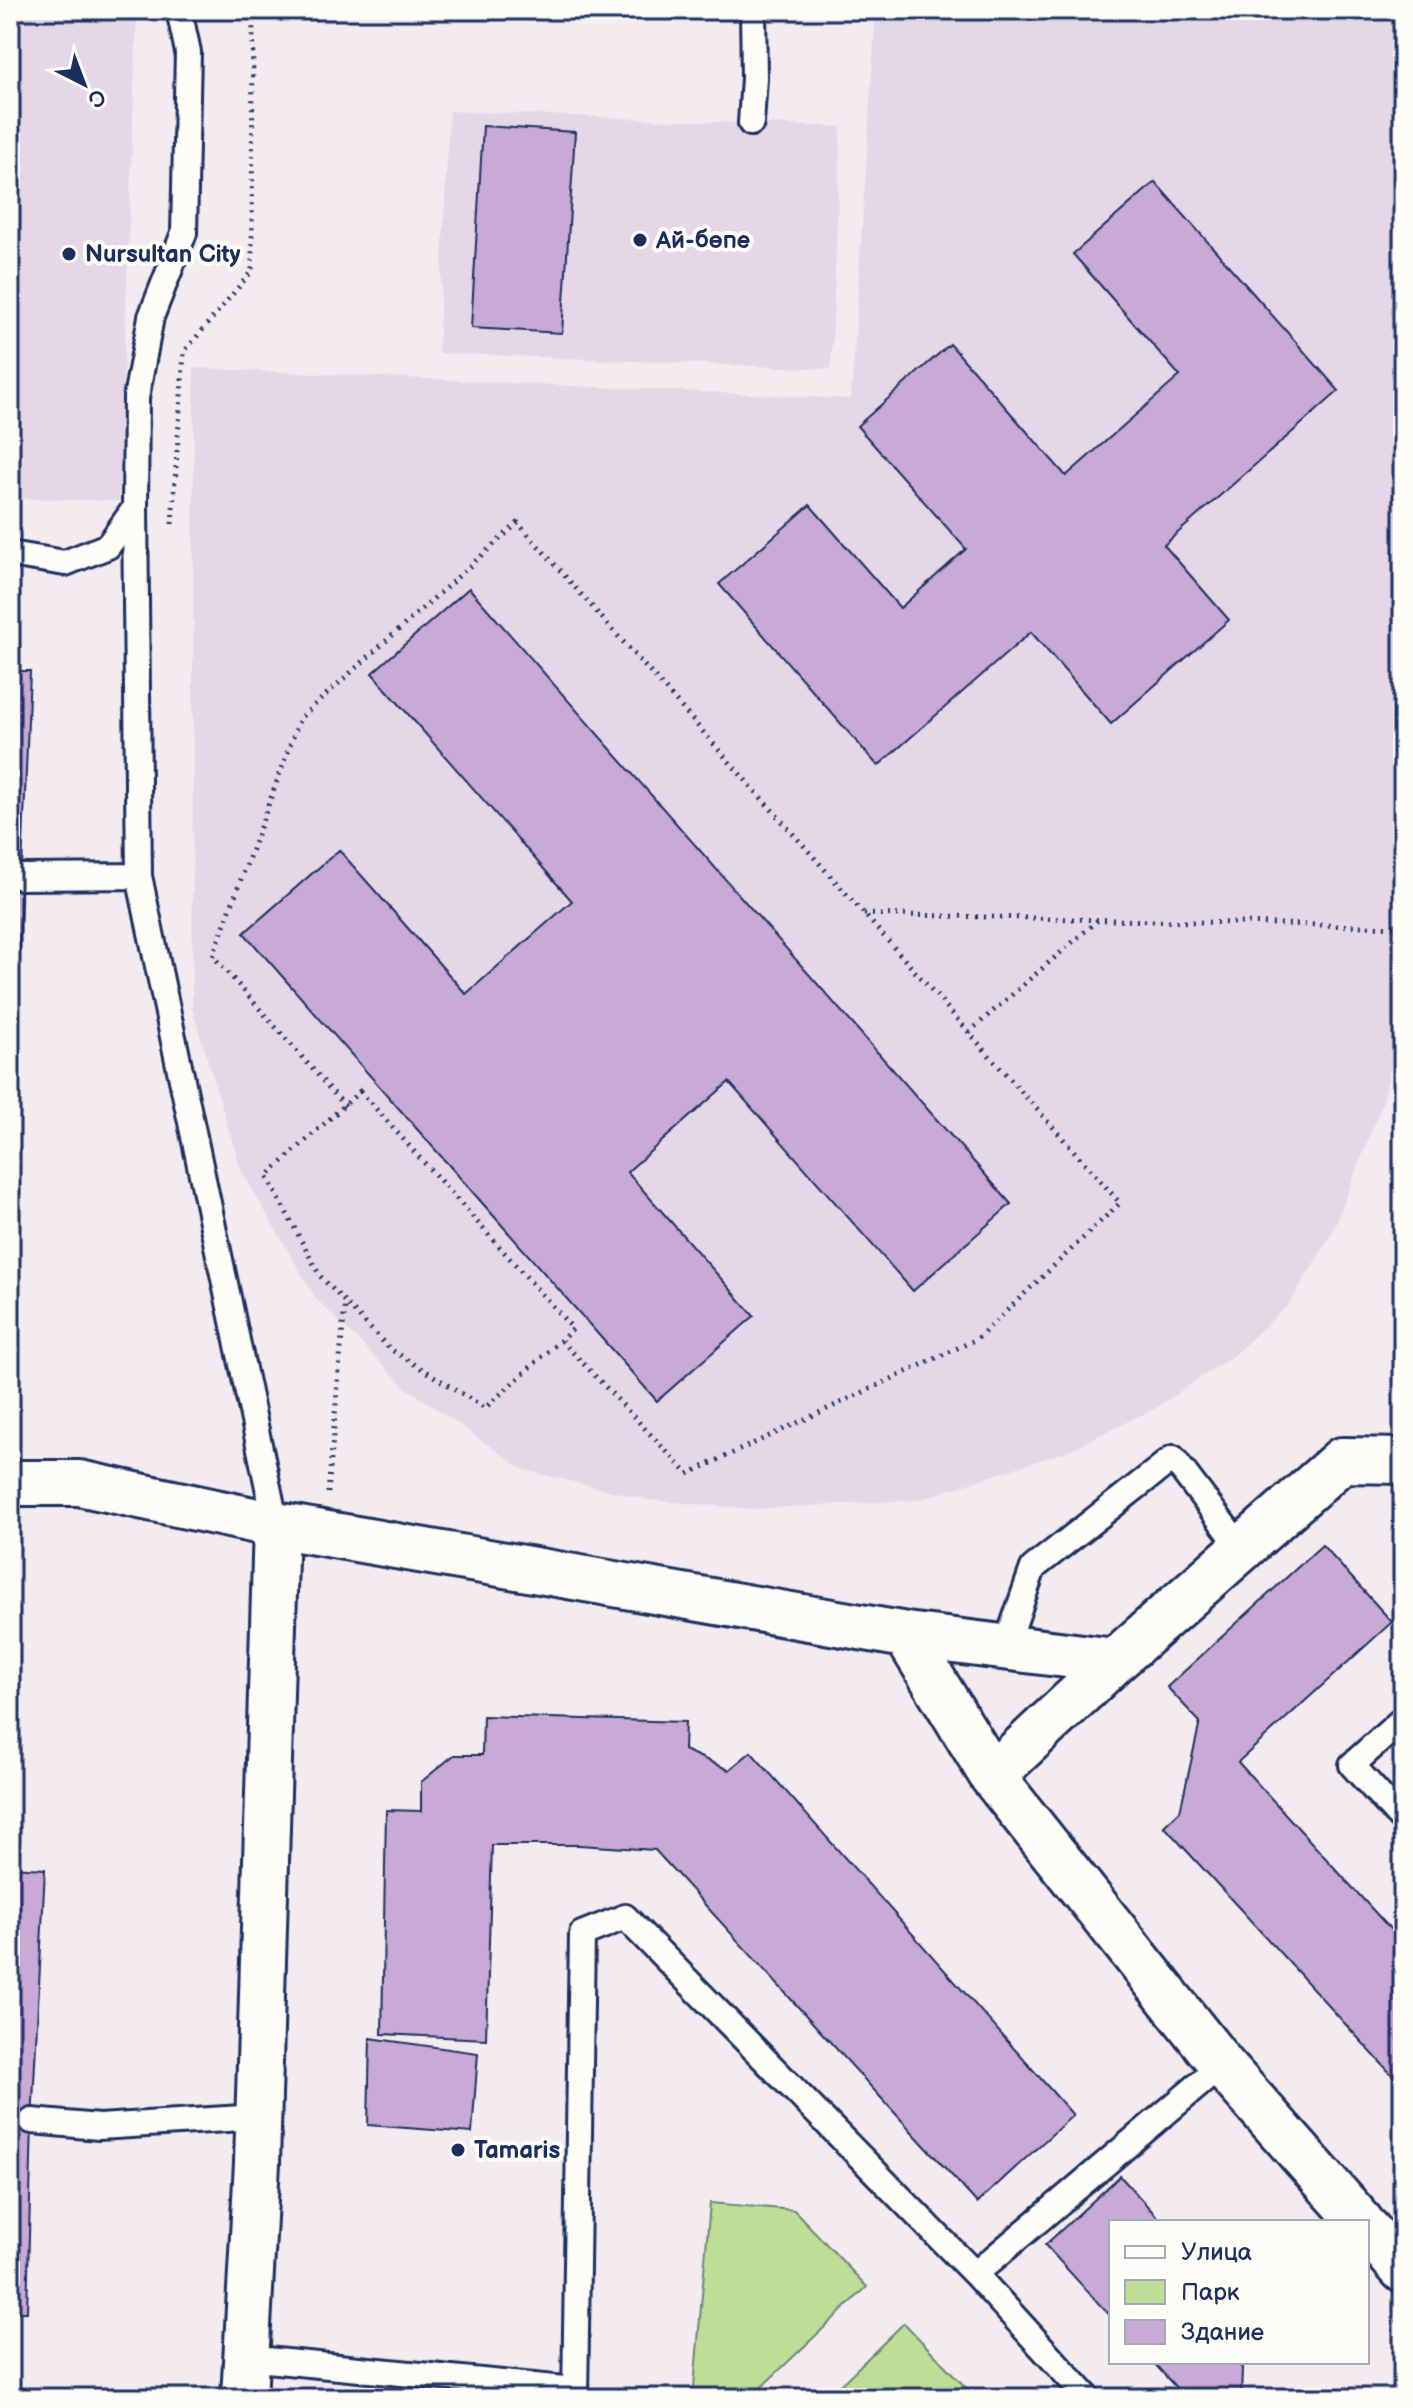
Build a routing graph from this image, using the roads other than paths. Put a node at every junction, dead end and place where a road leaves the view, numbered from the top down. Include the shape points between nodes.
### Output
1 (179, 10) edge
2 (753, 10) edge
3 (751, 123) dead end
4 (135, 508) junction
5 (10, 554) edge
6 (139, 876) junction
7 (21, 877) dead end
8 (1403, 1461) edge
9 (10, 1483) edge
10 (276, 1525) junction
11 (1242, 1549) junction
12 (906, 1635) junction
13 (1006, 1646) junction
14 (1115, 1661) junction
15 (1403, 1719) edge
16 (992, 1776) junction
17 (1403, 1821) edge
18 (1222, 2065) junction
19 (258, 2117) junction
20 (32, 2121) dead end
21 (1359, 2220) edge
22 (1369, 2231) edge
23 (1403, 2270) edge
24 (975, 2274) junction
25 (245, 2378) edge
26 (575, 2394) edge
27 (1088, 2398) edge

1 - 4 lane via 188,52 184,233 151,317 136,398
2 - 3 lane
4 - 5 lane via 108,546 65,563
4 - 6 lane
6 - 7 lane
6 - 10 lane
8 - 11 street via 1342,1460
9 - 10 street via 79,1483
10 - 12 street
10 - 19 street
11 - 13 lane via 1173,1458 1033,1568
11 - 14 street
12 - 13 street
12 - 16 street
13 - 14 street
14 - 16 street
15 - 17 lane via 1352,1765
16 - 18 street
18 - 21 street
18 - 24 lane
19 - 20 lane via 99,2127
19 - 25 street
22 - 23 street
24 - 26 lane via 625,1917 582,1934
24 - 27 lane
25 - 26 lane

